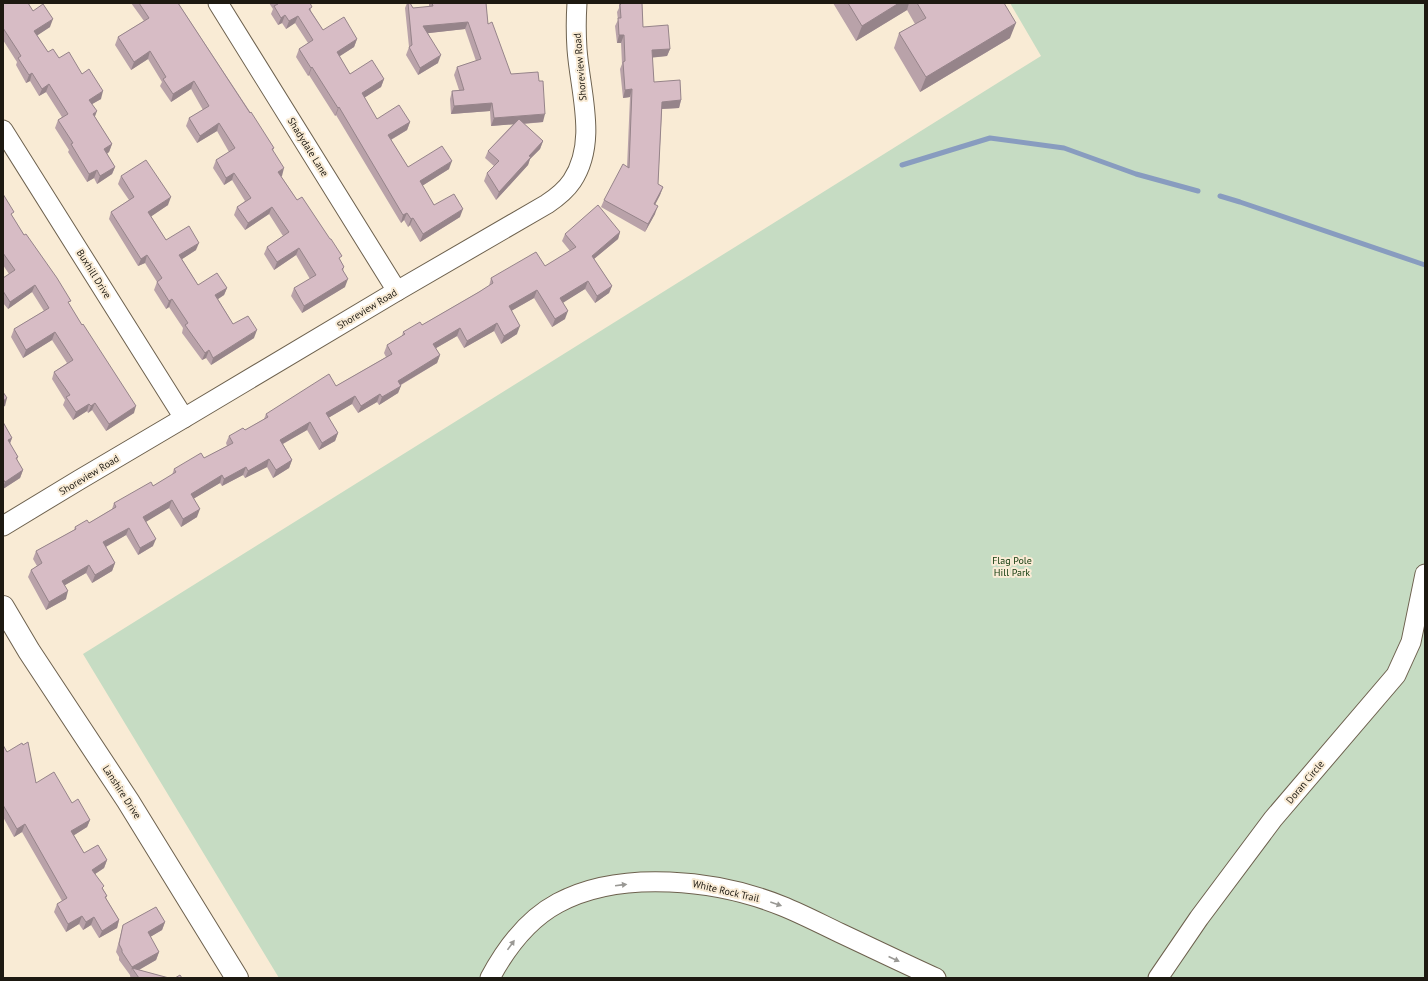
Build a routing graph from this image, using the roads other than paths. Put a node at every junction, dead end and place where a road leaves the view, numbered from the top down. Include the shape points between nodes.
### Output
1 (218, 3) edge
2 (577, 3) edge
3 (3, 130) edge
4 (397, 291) junction
5 (184, 418) junction
6 (3, 526) edge
7 (1425, 574) edge
8 (3, 607) edge
9 (237, 978) edge
10 (490, 978) edge
11 (936, 978) edge
12 (1158, 978) edge

1 - 4 street, Shadydale Lane
2 - 4 street, Shoreview Road via 577,48 586,124 584,152 572,182 547,204
3 - 5 street, Buxhill Drive
4 - 5 street, Shoreview Road
5 - 6 street, Shoreview Road
7 - 12 street, Doran Circle via 1411,642 1396,675 1273,820 1199,918
8 - 9 street, Lanshire Drive via 128,801
10 -> 11 street, White Rock Trail via 498,962 516,938 557,903 573,896 620,884 671,882 692,883 747,894 782,906

